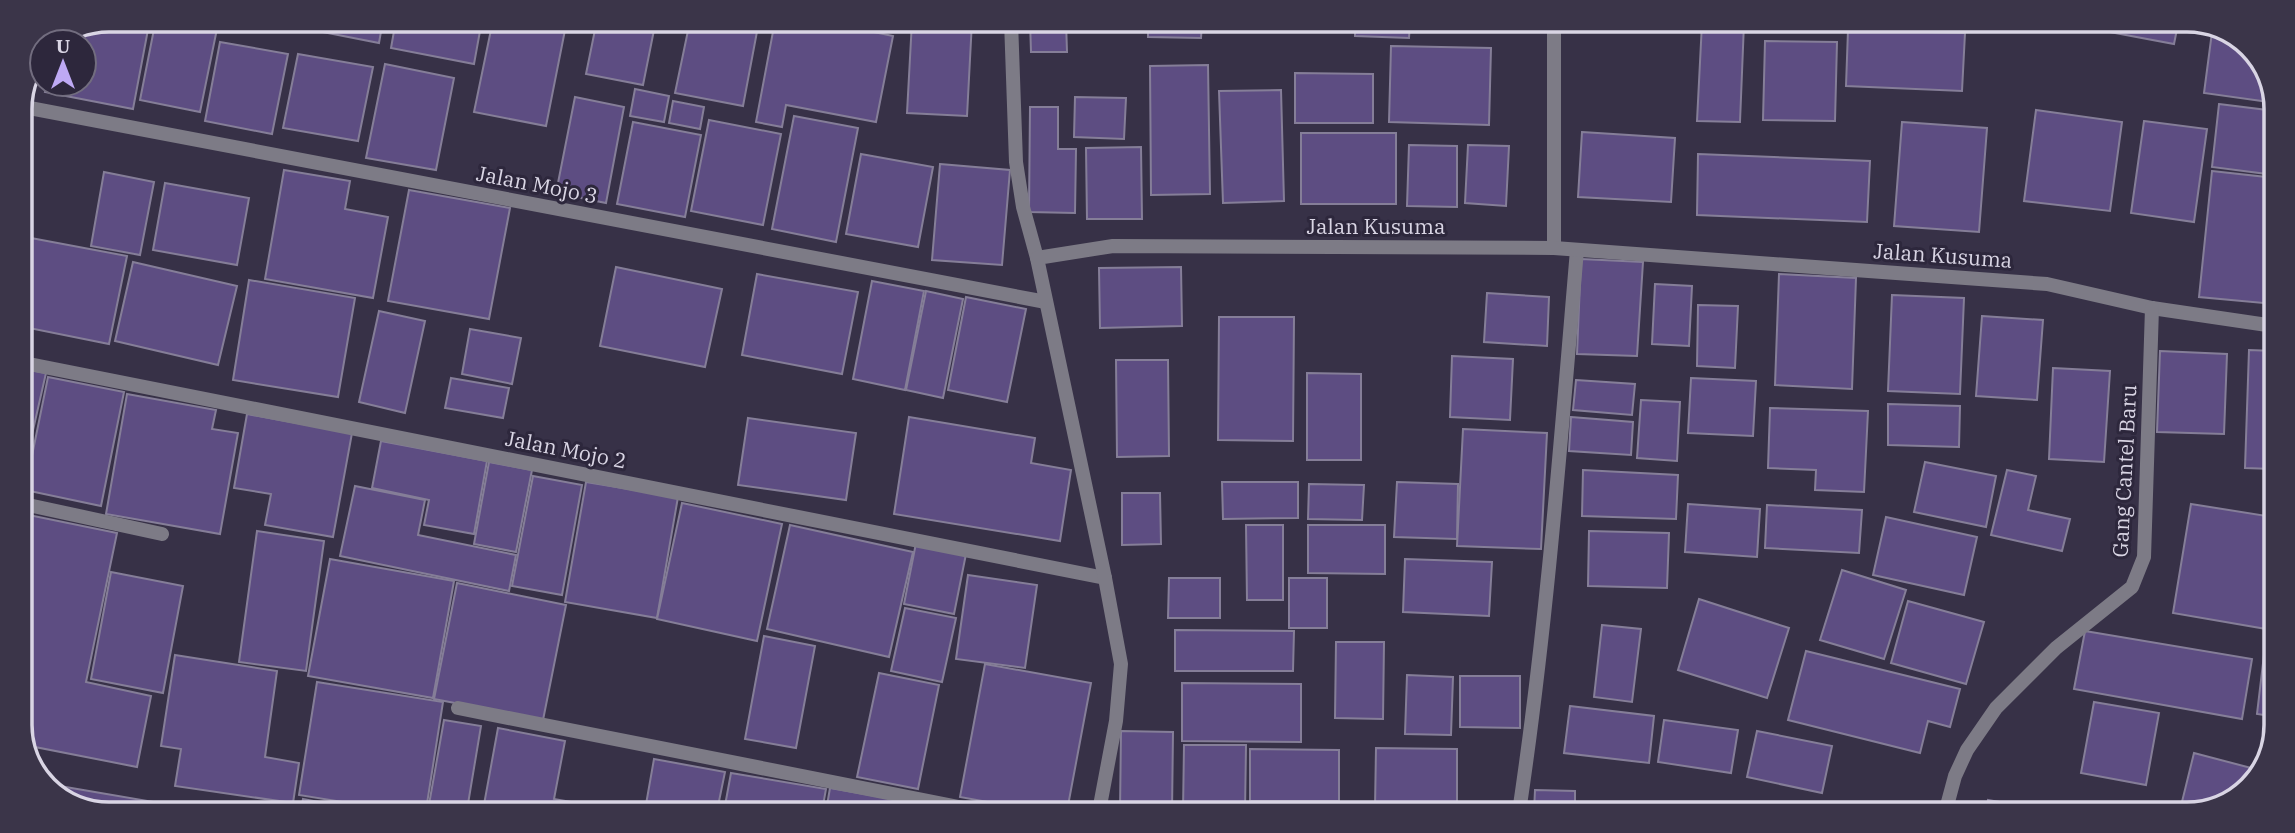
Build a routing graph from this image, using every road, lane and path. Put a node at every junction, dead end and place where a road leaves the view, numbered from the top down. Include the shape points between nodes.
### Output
1 (1011, 32) edge
2 (1554, 32) edge
3 (32, 108) edge
4 (1554, 248) junction
5 (1577, 250) junction
6 (1037, 258) junction
7 (1046, 302) junction
8 (2152, 308) junction
9 (2263, 324) edge
10 (32, 365) edge
11 (32, 506) edge
12 (162, 534) dead end
13 (1105, 578) junction
14 (458, 708) dead end
15 (933, 802) edge
16 (1100, 802) edge
17 (1520, 802) edge
18 (1948, 802) edge

1 - 6 street via 1016,162
2 - 4 street
3 - 7 street, Jalan Mojo 3
4 - 5 street, Jalan Kusuma
4 - 6 street, Jalan Kusuma via 1113,246
5 - 8 street, Jalan Kusuma via 2047,284
5 - 17 street via 1554,523
6 - 7 street
7 - 13 street
8 - 9 street, Jalan Kusuma
8 - 18 street, Gang Cantel Baru via 2144,557 2132,587 2056,648 1996,708 1967,750
10 - 13 street, Jalan Mojo 2
11 - 12 street
13 - 16 street via 1121,664
14 - 15 street

